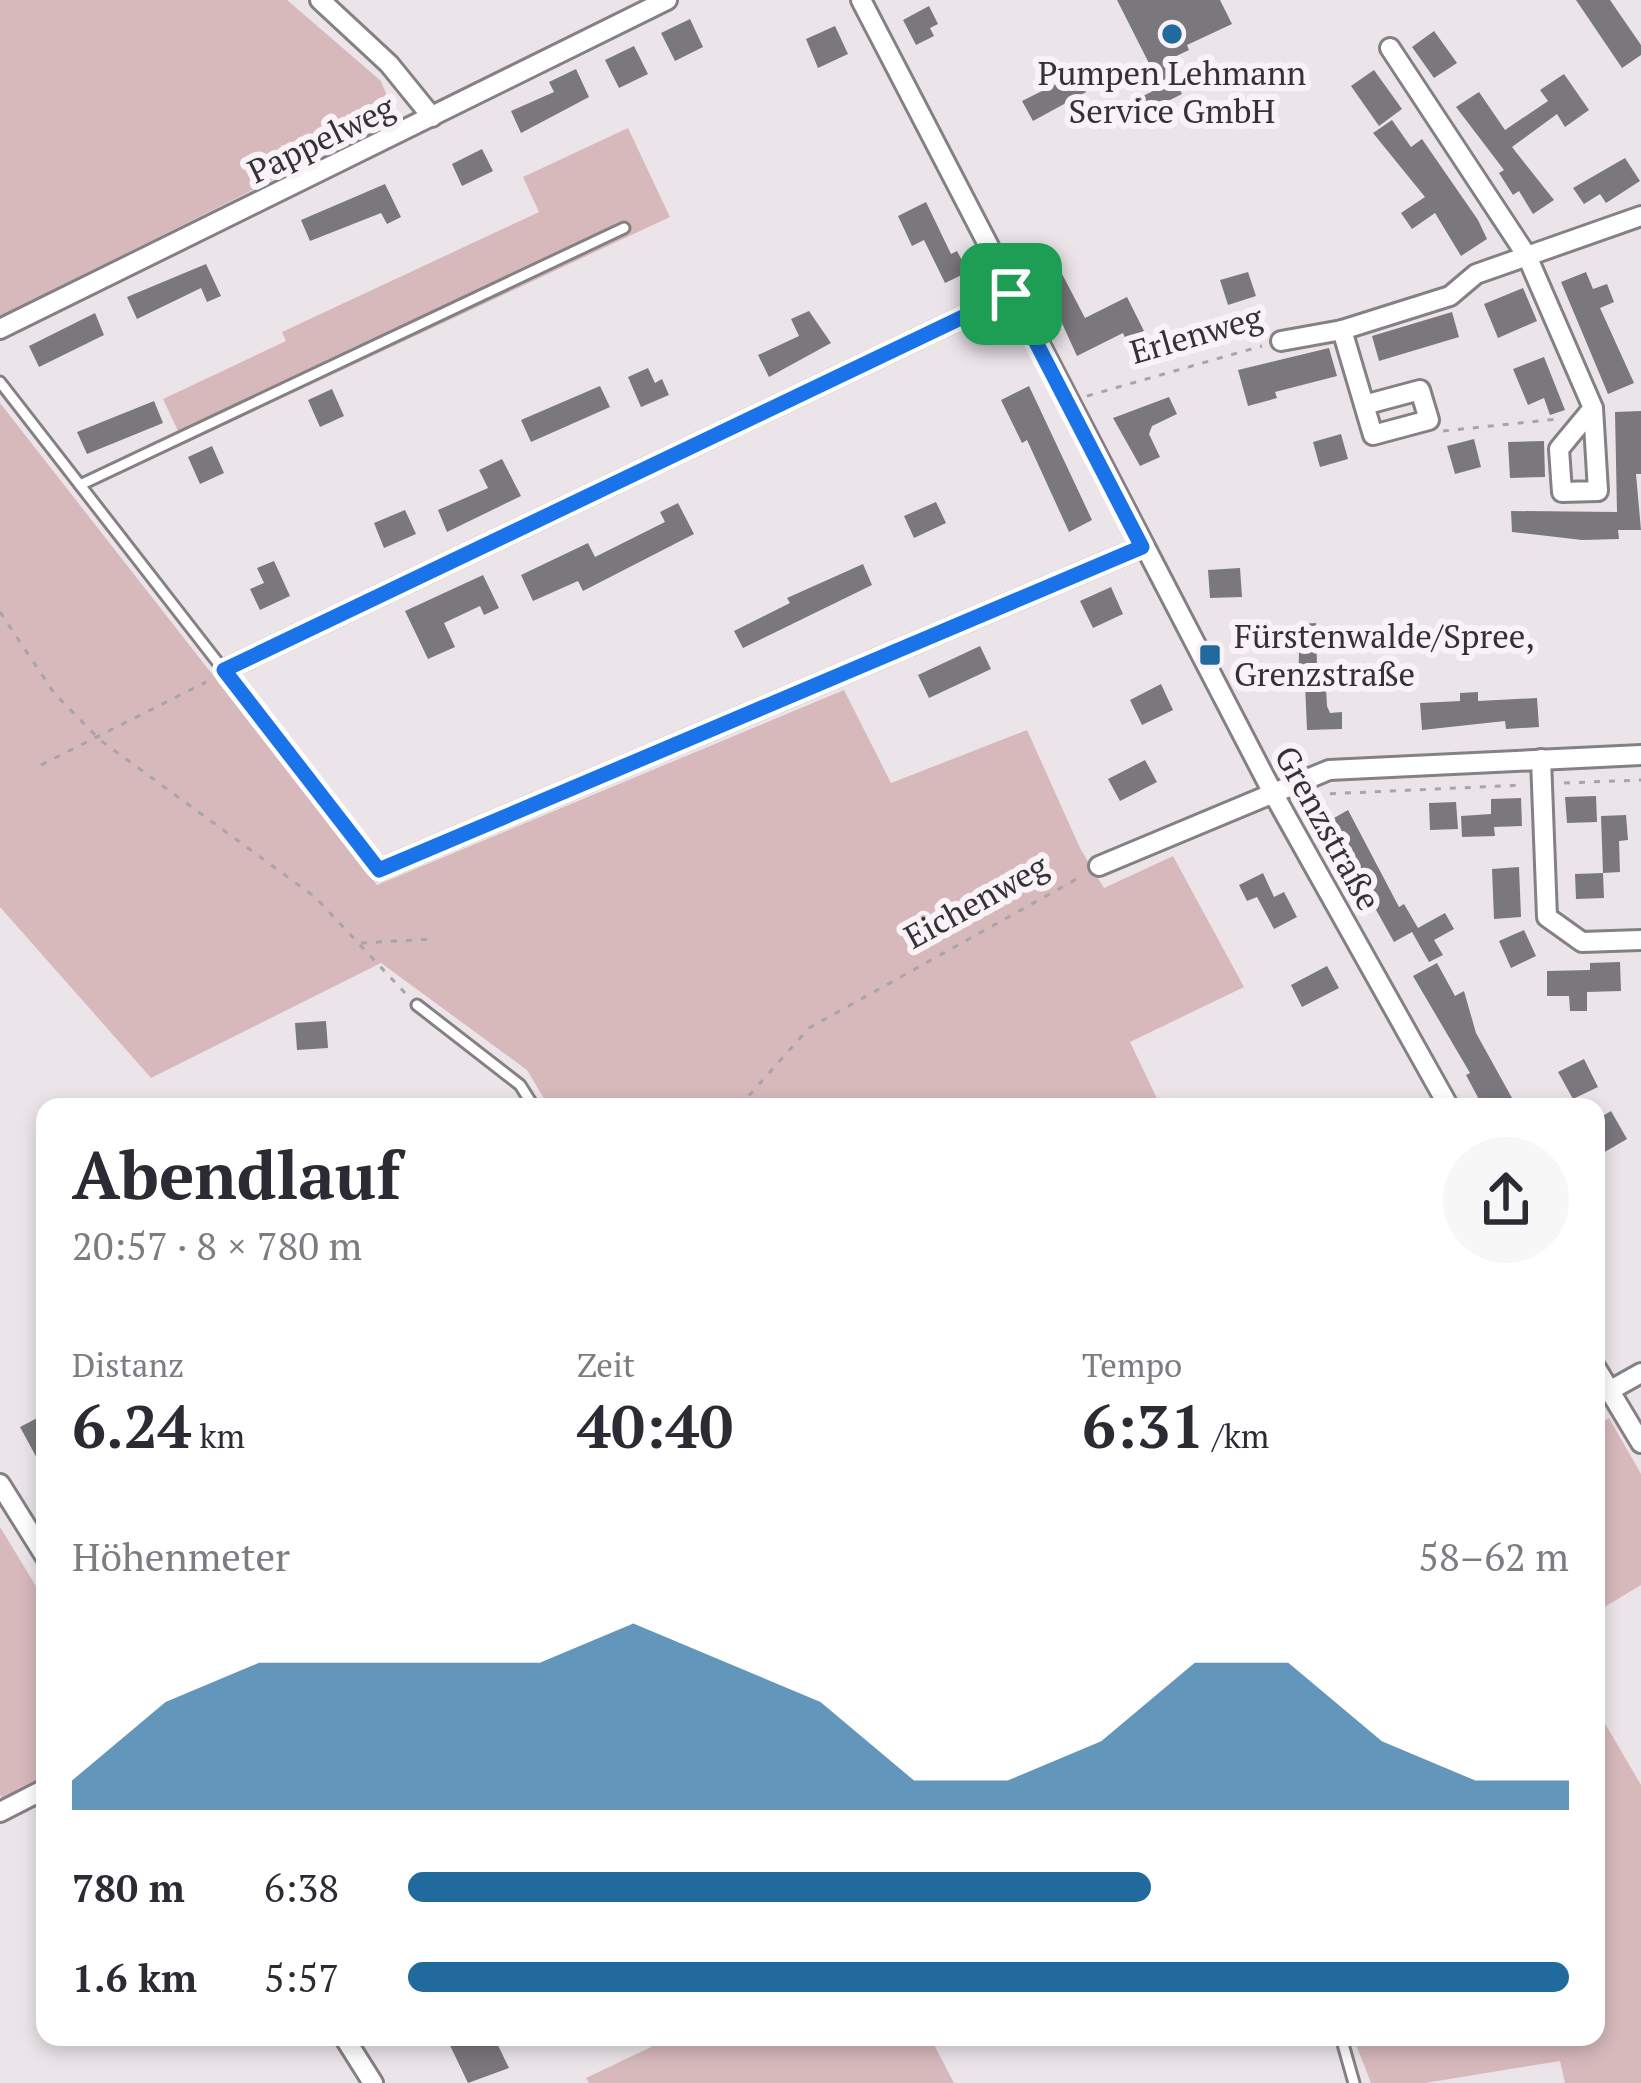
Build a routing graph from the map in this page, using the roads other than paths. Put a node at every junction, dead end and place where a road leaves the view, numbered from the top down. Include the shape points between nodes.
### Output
1 (320, 0) edge
2 (667, 0) edge
3 (861, 0) edge
4 (1390, 48) dead end
5 (433, 117) junction
6 (1641, 216) edge
7 (624, 228) dead end
8 (1527, 256) junction
9 (1011, 294) junction
10 (0, 329) edge
11 (1342, 330) junction
12 (1281, 341) road end
13 (0, 382) edge
14 (1364, 405) junction
15 (1588, 411) road end
16 (80, 485) junction
17 (1142, 547) junction
18 (225, 671) junction
19 (1641, 755) edge
20 (1541, 759) junction
21 (1273, 793) junction
22 (1100, 866) road end
23 (379, 870) joint
24 (1641, 940) edge
25 (417, 1005) road end
26 (528, 1098) edge
27 (1444, 1098) edge
28 (1641, 1372) edge
29 (1605, 1384) edge
30 (1609, 1391) junction
31 (1641, 1443) edge
32 (0, 1484) edge
33 (36, 1542) edge
34 (36, 1793) edge
35 (0, 1811) edge
36 (350, 2046) edge
37 (1344, 2046) edge
38 (373, 2083) edge
39 (1354, 2083) edge

1 - 5 street
2 - 5 street, Pappelweg
3 - 9 street, Grenzstraße
4 - 8 street
5 - 10 street, Pappelweg
6 - 8 street, Erlenweg
7 - 16 lane
8 - 11 street, Erlenweg via 1476,274 1450,296
8 - 15 street
9 - 17 street, Grenzstraße
9 - 18 street
11 - 12 street, Erlenweg
11 - 14 street
13 - 16 lane
14 - 14 street via 1420,390 1429,419 1373,435
16 - 18 lane
17 - 21 street, Grenzstraße
17 - 23 street
18 - 23 lane
19 - 20 street, Eichenweg
20 - 21 street, Eichenweg via 1329,770
20 - 24 street via 1547,917 1582,942
21 - 22 street, Eichenweg
21 - 27 street, Grenzstraße
25 - 26 lane
28 - 30 street
29 - 30 street
30 - 31 street
32 - 33 street
34 - 35 street
36 - 38 street
37 - 39 lane

